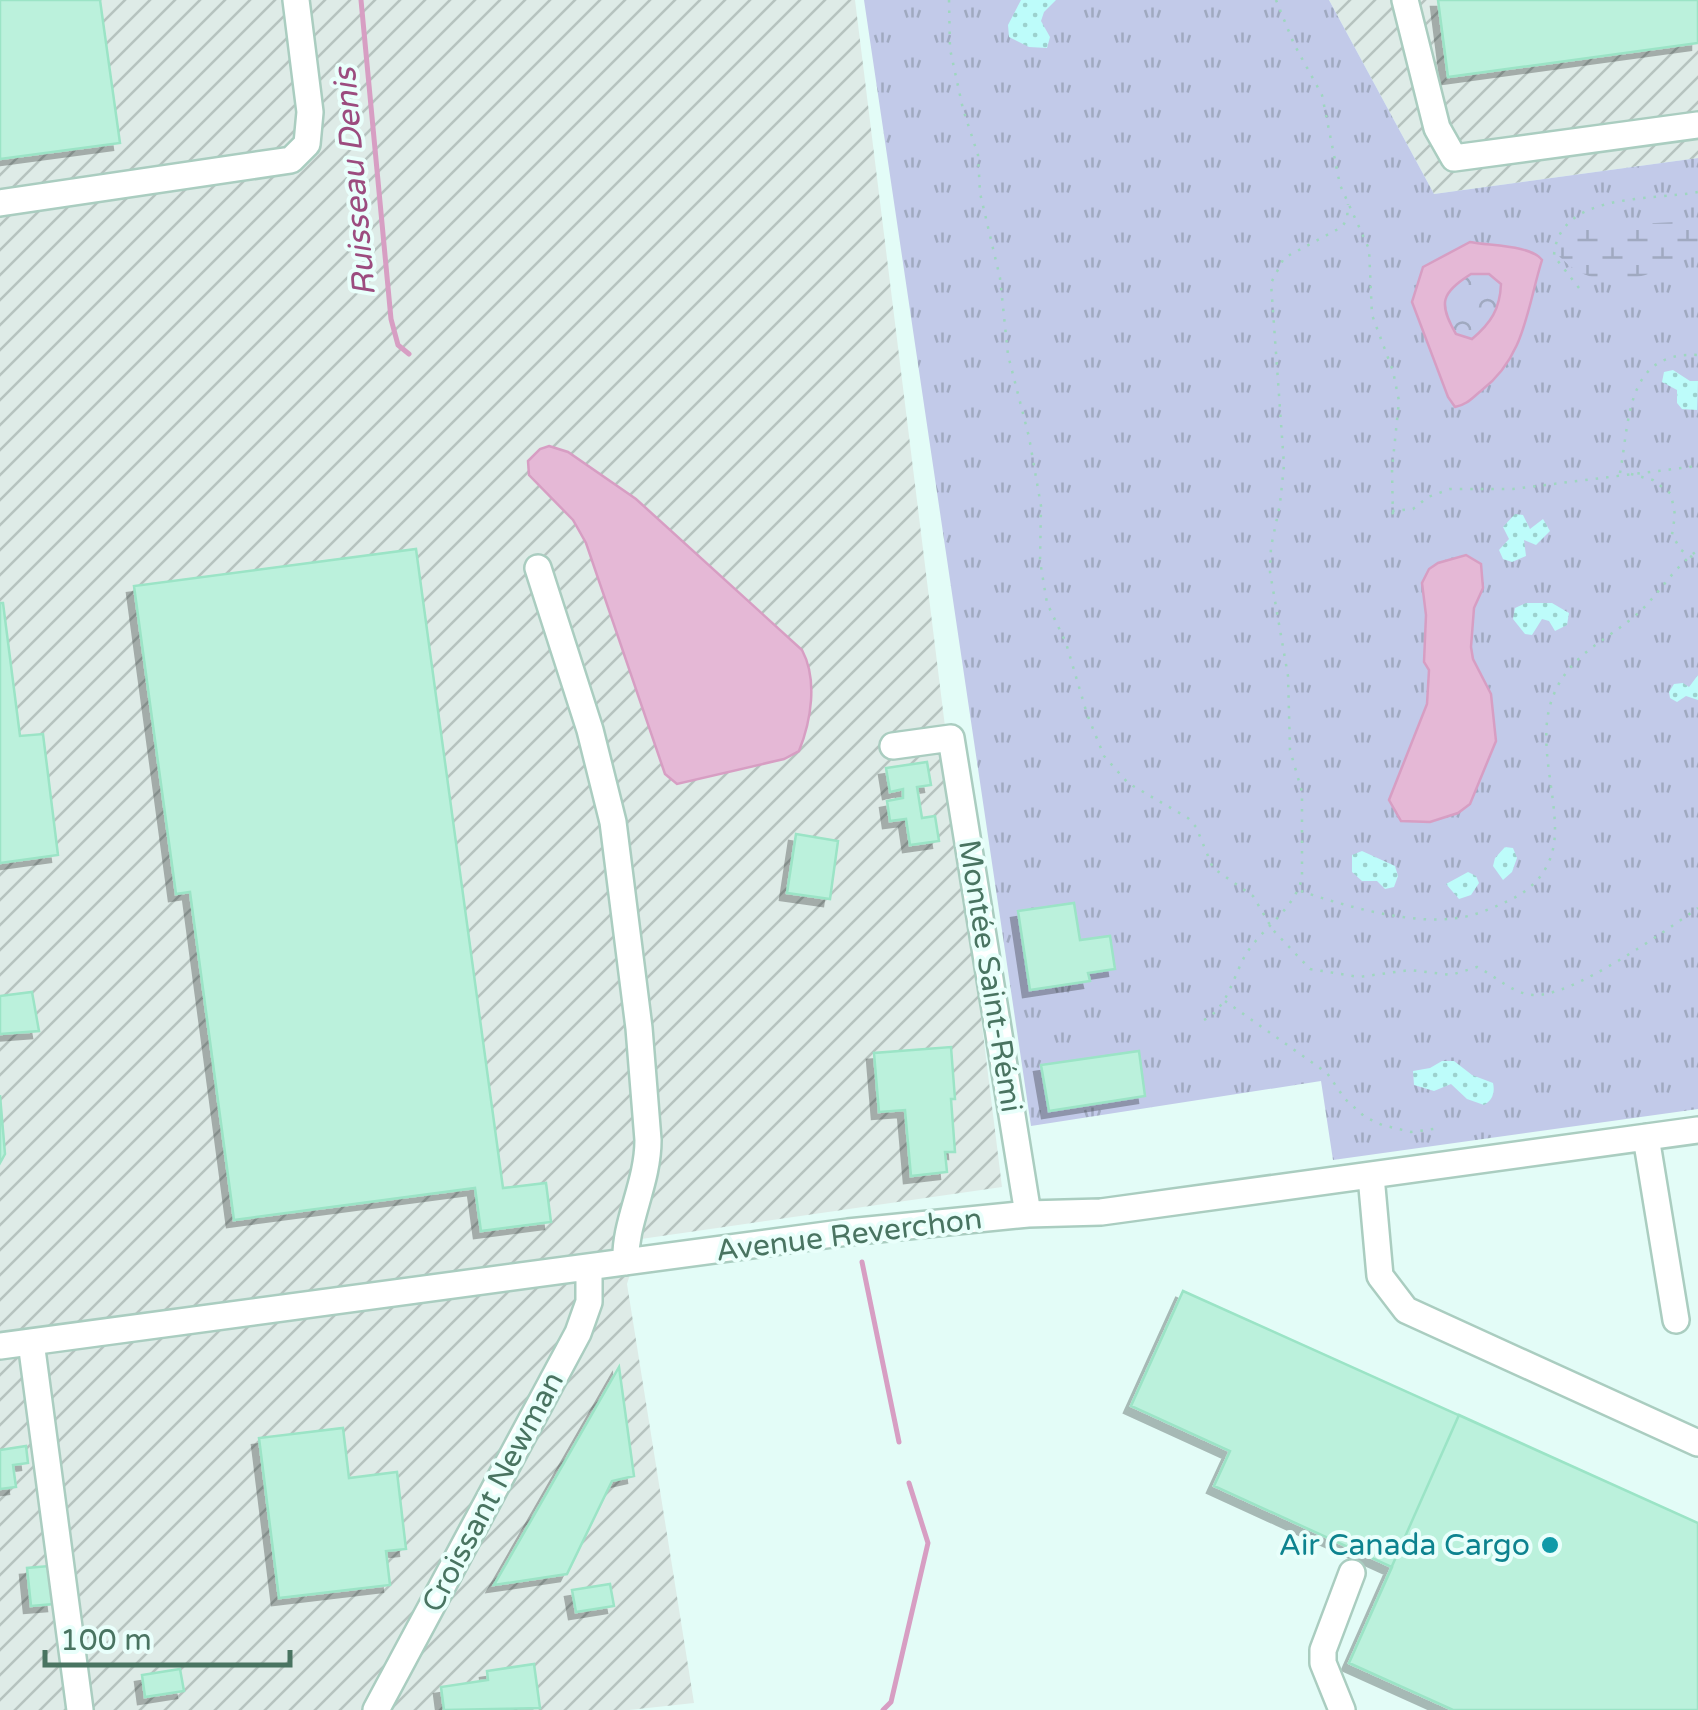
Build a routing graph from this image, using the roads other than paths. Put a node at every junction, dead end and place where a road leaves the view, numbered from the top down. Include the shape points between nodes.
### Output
1 (296, 0) edge
2 (1405, 0) edge
3 (1698, 125) edge
4 (0, 203) edge
5 (538, 568) dead end
6 (893, 746) dead end
7 (1698, 1130) edge
8 (1646, 1137) junction
9 (1371, 1176) junction
10 (1028, 1214) junction
11 (626, 1262) junction
12 (589, 1267) junction
13 (1676, 1320) dead end
14 (31, 1342) junction
15 (0, 1346) edge
16 (1698, 1444) edge
17 (1352, 1573) dead end
18 (80, 1710) edge
19 (376, 1710) edge
20 (1342, 1710) edge

1 - 4 street via 310,112 307,144 291,160
2 - 3 street via 1437,128 1454,158
5 - 11 street via 590,730 617,843 648,1140
6 - 10 street, Montée Saint-Rémi via 950,738
7 - 8 street, Avenue Reverchon
8 - 9 street, Avenue Reverchon
8 - 13 street
9 - 10 street, Avenue Reverchon via 1101,1212
9 - 16 street via 1380,1276 1406,1310
10 - 11 street, Avenue Reverchon
11 - 12 street, Avenue Reverchon
12 - 14 street, Avenue Reverchon
12 - 19 street, Croissant Newman via 589,1302 578,1333
14 - 15 street, Avenue Reverchon
14 - 18 street
17 - 20 street via 1323,1650

